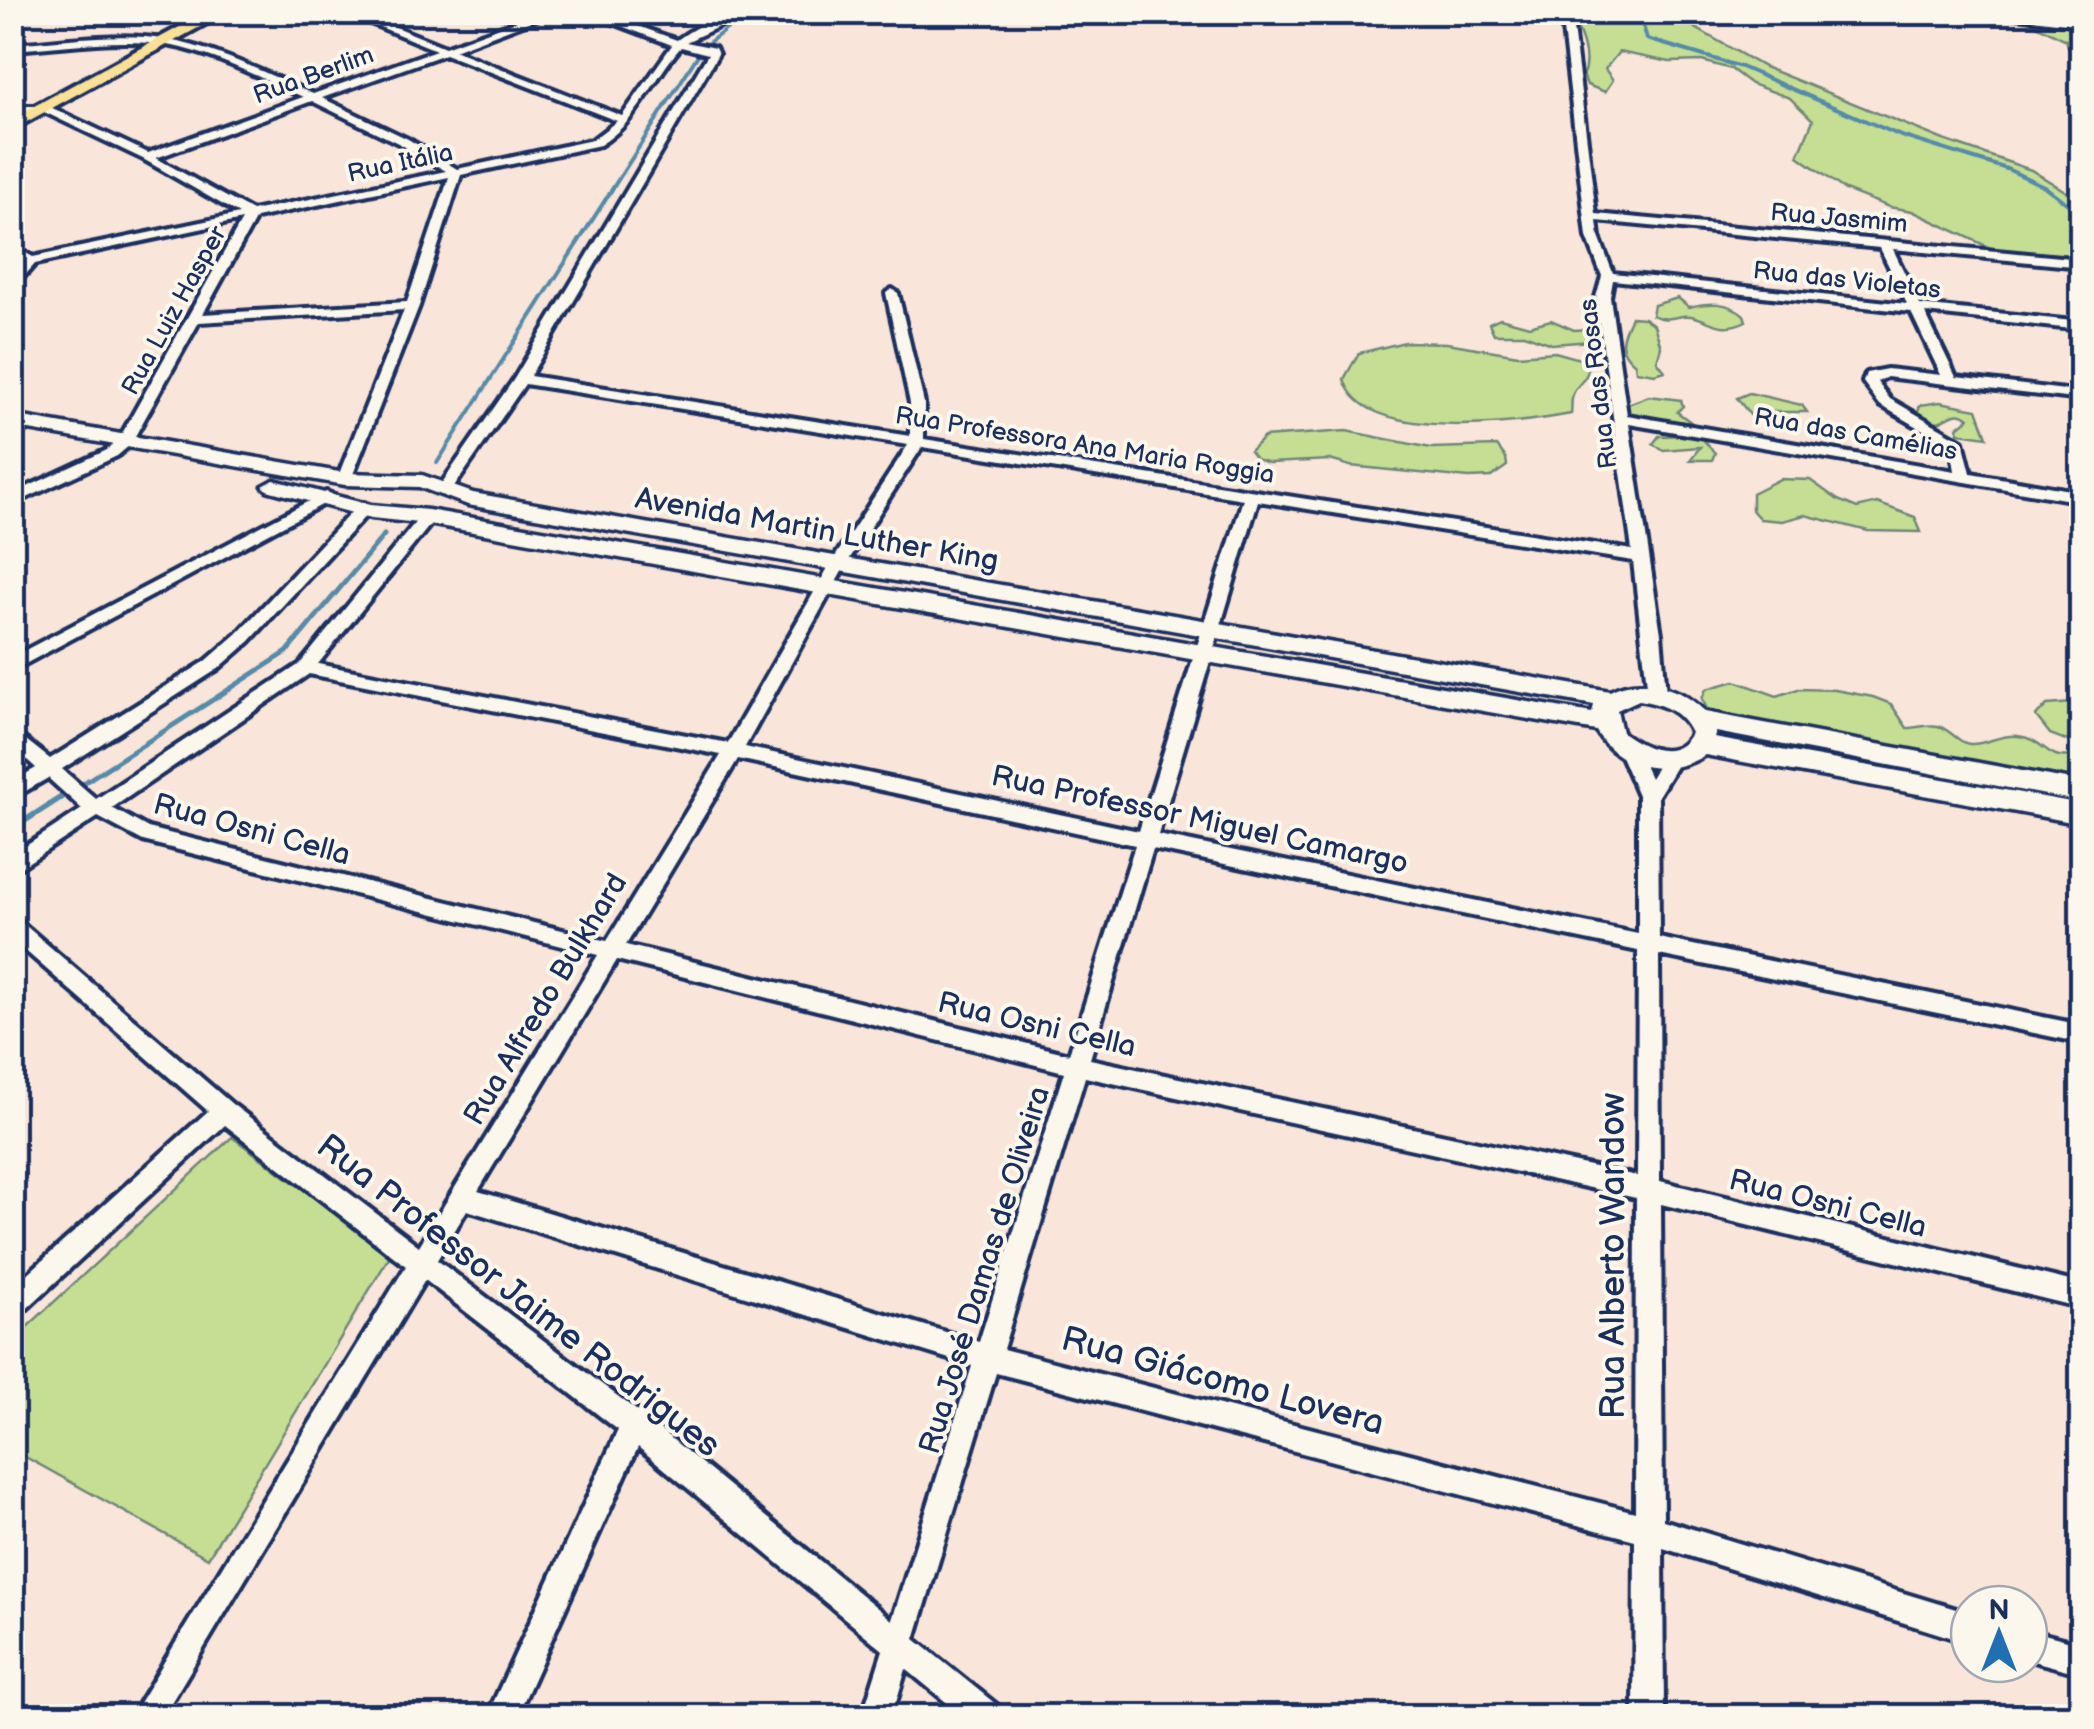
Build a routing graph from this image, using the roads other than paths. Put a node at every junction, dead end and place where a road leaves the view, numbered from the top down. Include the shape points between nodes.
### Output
1 (220, 12) edge
2 (348, 12) edge
3 (551, 12) edge
4 (588, 12) edge
5 (746, 12) edge
6 (1566, 12) edge
7 (1998, 12) edge
8 (2082, 22) edge
9 (165, 42) junction
10 (12, 46) edge
11 (691, 46) junction
12 (444, 51) junction
13 (312, 98) junction
14 (12, 108) edge
15 (44, 108) junction
16 (623, 120) junction
17 (12, 124) edge
18 (147, 157) junction
19 (456, 174) junction
20 (251, 216) junction
21 (1593, 217) junction
22 (1884, 244) junction
23 (12, 249) edge
24 (32, 261) junction
25 (2082, 263) edge
26 (12, 265) edge
27 (1608, 276) junction
28 (12, 286) edge
29 (892, 293) dead end
30 (412, 306) junction
31 (1916, 309) junction
32 (196, 318) junction
33 (2082, 326) edge
34 (521, 378) junction
35 (1952, 380) junction
36 (2082, 396) edge
37 (1622, 418) junction
38 (12, 421) edge
39 (12, 434) edge
40 (917, 443) junction
41 (119, 447) junction
42 (255, 474) junction
43 (1964, 476) junction
44 (345, 479) junction
45 (391, 482) junction
46 (445, 490) junction
47 (1252, 496) junction
48 (326, 497) junction
49 (2082, 497) edge
50 (12, 500) edge
51 (364, 508) junction
52 (428, 517) junction
53 (626, 528) junction
54 (609, 548) junction
55 (1641, 558) junction
56 (831, 576) junction
57 (1206, 641) junction
58 (12, 665) edge
59 (306, 668) junction
60 (1657, 694) junction
61 (1608, 712) junction
62 (1701, 733) junction
63 (12, 735) edge
64 (1627, 749) junction
65 (733, 751) junction
66 (1671, 760) junction
67 (56, 776) junction
68 (12, 792) edge
69 (2082, 792) edge
70 (1648, 796) junction
71 (93, 805) junction
72 (2082, 814) edge
73 (1149, 838) junction
74 (12, 865) edge
75 (12, 926) edge
76 (1646, 942) junction
77 (608, 950) junction
78 (2082, 1034) edge
79 (1078, 1066) junction
80 (224, 1111) junction
81 (1646, 1189) junction
82 (460, 1197) junction
83 (422, 1260) junction
84 (2082, 1296) edge
85 (12, 1305) edge
86 (988, 1358) junction
87 (634, 1426) junction
88 (1649, 1530) junction
89 (1949, 1622) edge
90 (900, 1644) junction
91 (2049, 1651) edge
92 (2082, 1660) edge
93 (146, 1716) edge
94 (502, 1716) edge
95 (876, 1716) edge
96 (986, 1716) edge
97 (1649, 1716) edge

1 - 9 highway
2 - 12 street
3 - 12 street, Rua Berlim
4 - 11 street
5 - 11 street, Rua Itália via 703,28
6 - 21 street, Rua das Rosas
7 - 8 street
9 - 10 street
9 - 13 street
9 - 15 highway
11 - 16 street, Rua Itália
11 - 34 street via 713,54
12 - 13 street, Rua Berlim
12 - 16 street
13 - 18 street, Rua Berlim
13 - 19 street
14 - 15 street, Rua Luiz Hasper
15 - 17 highway
15 - 18 street, Rua Luiz Hasper
16 - 19 street, Rua Itália via 616,133 596,142
18 - 20 street, Rua Luiz Hasper
19 - 20 street, Rua Itália
19 - 30 street
20 - 24 street, Rua Itália
20 - 32 street, Rua Luiz Hasper
21 - 22 street, Rua Jasmim
21 - 27 street, Rua das Rosas via 1594,244
22 - 25 street, Rua Jasmim
22 - 31 street
23 - 24 street
24 - 26 street, Rua Itália
24 - 28 street
27 - 31 street, Rua das Violetas
27 - 37 street, Rua das Rosas via 1603,297
29 - 40 street via 918,403
30 - 32 street
30 - 44 street
31 - 33 street, Rua das Violetas
31 - 35 street
32 - 41 street, Rua Luiz Hasper
34 - 40 street, Rua Professora Ana Maria Roggia
34 - 46 street
35 - 36 street
35 - 43 street via 1887,373 1870,382 1885,402 1958,444
37 - 43 street, Rua das Camélias
37 - 55 street, Rua das Rosas
38 - 41 main road, Avenida Martin Luther King
39 - 41 main road, Avenida Martin Luther King
40 - 47 street, Rua Professora Ana Maria Roggia
40 - 56 street, Rua Alfredo Bulkhard
41 - 42 main road, Avenida Martin Luther King
41 - 50 street
42 - 44 main road, Avenida Martin Luther King
42 - 48 main road, Avenida Martin Luther King
43 - 49 street, Rua das Camélias
44 - 45 main road, Avenida Martin Luther King
45 - 46 main road, Avenida Martin Luther King via 422,481
45 - 51 main road
46 - 52 main road
46 - 53 main road, Avenida Martin Luther King
47 - 55 street, Rua Professora Ana Maria Roggia
47 - 57 street, Rua José Damas de Oliveira
48 - 51 main road, Avenida Martin Luther King
48 - 58 street
51 - 52 main road, Avenida Martin Luther King via 388,518
51 - 67 street via 222,656
52 - 54 main road, Avenida Martin Luther King
52 - 59 street
53 - 54 main road
53 - 56 main road, Avenida Martin Luther King
54 - 56 main road, Avenida Martin Luther King
55 - 60 street, Rua das Rosas
56 - 57 main road, Avenida Martin Luther King
56 - 65 street, Rua Alfredo Bulkhard
57 - 61 main road, Avenida Martin Luther King
57 - 73 street, Rua José Damas de Oliveira
59 - 65 street, Rua Professor Miguel Camargo
59 - 71 street
60 - 61 main road via 1639,692
60 - 62 main road via 1689,709
61 - 64 main road
62 - 66 main road via 1690,755
62 - 69 main road
62 - 72 main road
63 - 67 street, Rua Osni Cella
64 - 66 main road
64 - 70 street, Rua Alberto Wandow
65 - 73 street, Rua Professor Miguel Camargo
65 - 77 street, Rua Alfredo Bulkhard
66 - 70 street
67 - 68 street
67 - 71 street, Rua Osni Cella
70 - 76 street, Rua Alberto Wandow
71 - 74 street
71 - 77 street, Rua Osni Cella via 142,834
73 - 76 street, Rua Professor Miguel Camargo
73 - 79 street, Rua José Damas de Oliveira
75 - 80 street, Rua Professor Jaime Rodrigues
76 - 78 street, Rua Professor Miguel Camargo
76 - 81 street, Rua Alberto Wandow
77 - 79 street, Rua Osni Cella
77 - 82 street, Rua Alfredo Bulkhard
79 - 81 street, Rua Osni Cella
79 - 86 street, Rua José Damas de Oliveira
80 - 83 street, Rua Professor Jaime Rodrigues
80 - 85 street
81 - 84 street, Rua Osni Cella
81 - 88 street, Rua Alberto Wandow
82 - 83 street, Rua Alfredo Bulkhard
82 - 86 street, Rua Giácomo Lovera
83 - 87 street, Rua Professor Jaime Rodrigues
83 - 93 street, Rua Alfredo Bulkhard
86 - 88 street, Rua Giácomo Lovera
86 - 90 street, Rua José Damas de Oliveira
87 - 90 street, Rua Professor Jaime Rodrigues
87 - 94 street
88 - 89 street, Rua Giácomo Lovera
88 - 97 street, Rua Alberto Wandow
90 - 95 street, Rua José Damas de Oliveira
90 - 96 street, Rua Professor Jaime Rodrigues
91 - 92 street

